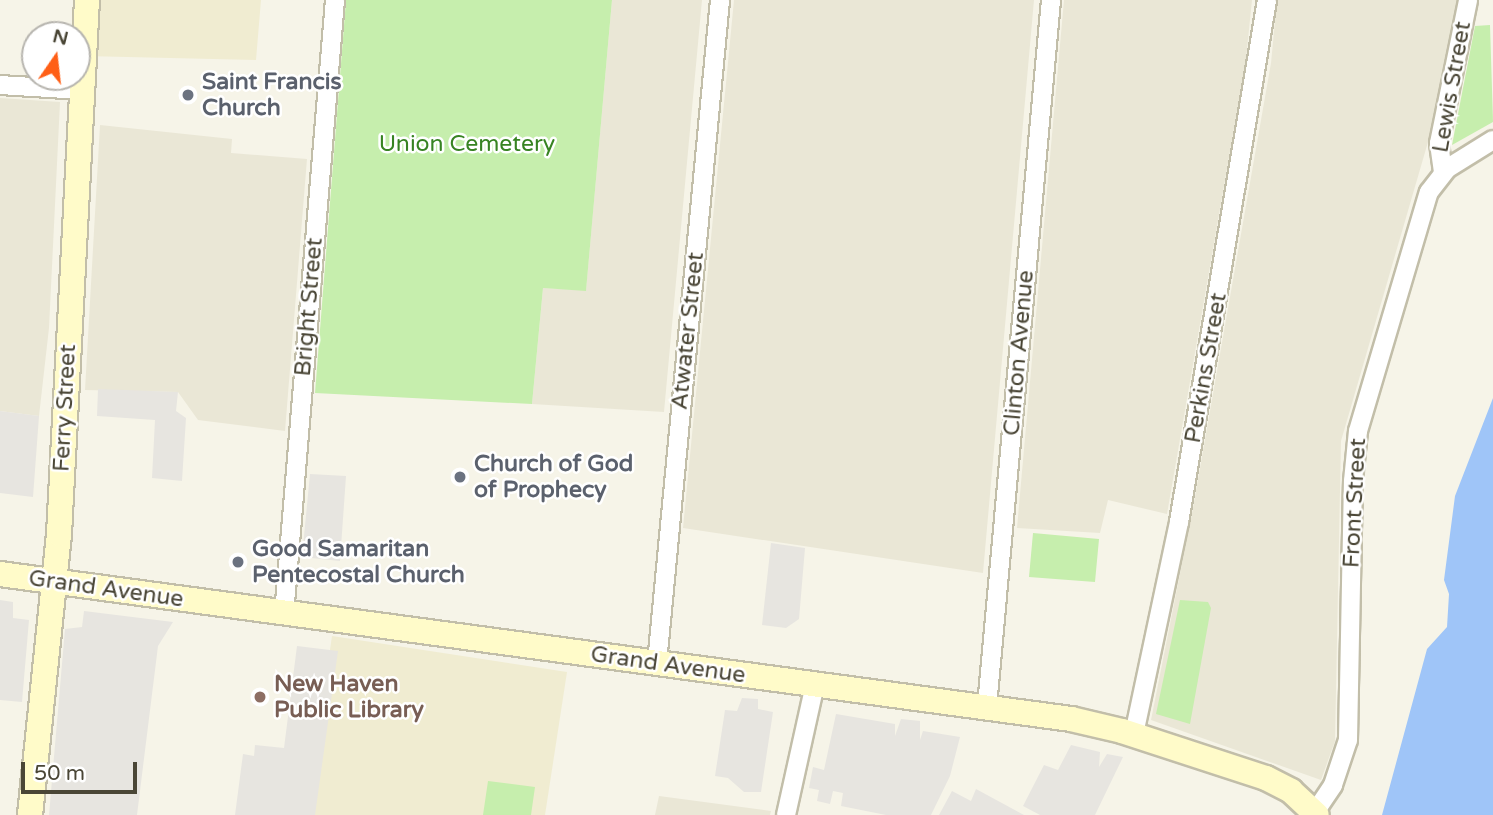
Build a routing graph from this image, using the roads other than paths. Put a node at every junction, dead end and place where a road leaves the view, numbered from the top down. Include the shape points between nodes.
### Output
1 (87, 0) edge
2 (335, 0) edge
3 (720, 0) edge
4 (1051, 0) edge
5 (1267, 0) edge
6 (1468, 0) edge
7 (86, 21) edge
8 (0, 85) edge
9 (21, 86) edge
10 (82, 91) edge
11 (1493, 139) edge
12 (1443, 172) junction
13 (0, 574) edge
14 (54, 582) junction
15 (284, 615) junction
16 (657, 663) junction
17 (815, 684) junction
18 (987, 706) junction
19 (1134, 734) junction
20 (1315, 814) edge
21 (30, 815) edge
22 (786, 815) edge

1 - 7 main road, Ferry Street
2 - 15 street, Bright Street
3 - 16 street, Atwater Street
4 - 18 street, Clinton Avenue
5 - 19 street, Perkins Street via 1179,522
6 - 12 street, Lewis Street via 1439,143
8 - 9 street
10 - 14 main road, Ferry Street
11 - 12 street, Front Street
12 - 20 street, Front Street via 1421,213 1355,446 1348,740 1333,785
13 - 14 main road, Grand Avenue
14 - 15 main road, Grand Avenue
14 - 21 main road, Ferry Street
15 - 16 main road, Grand Avenue
16 - 17 main road, Grand Avenue
17 - 18 main road, Grand Avenue
17 - 22 street
18 - 19 main road, Grand Avenue
19 - 20 main road, Grand Avenue via 1266,778

